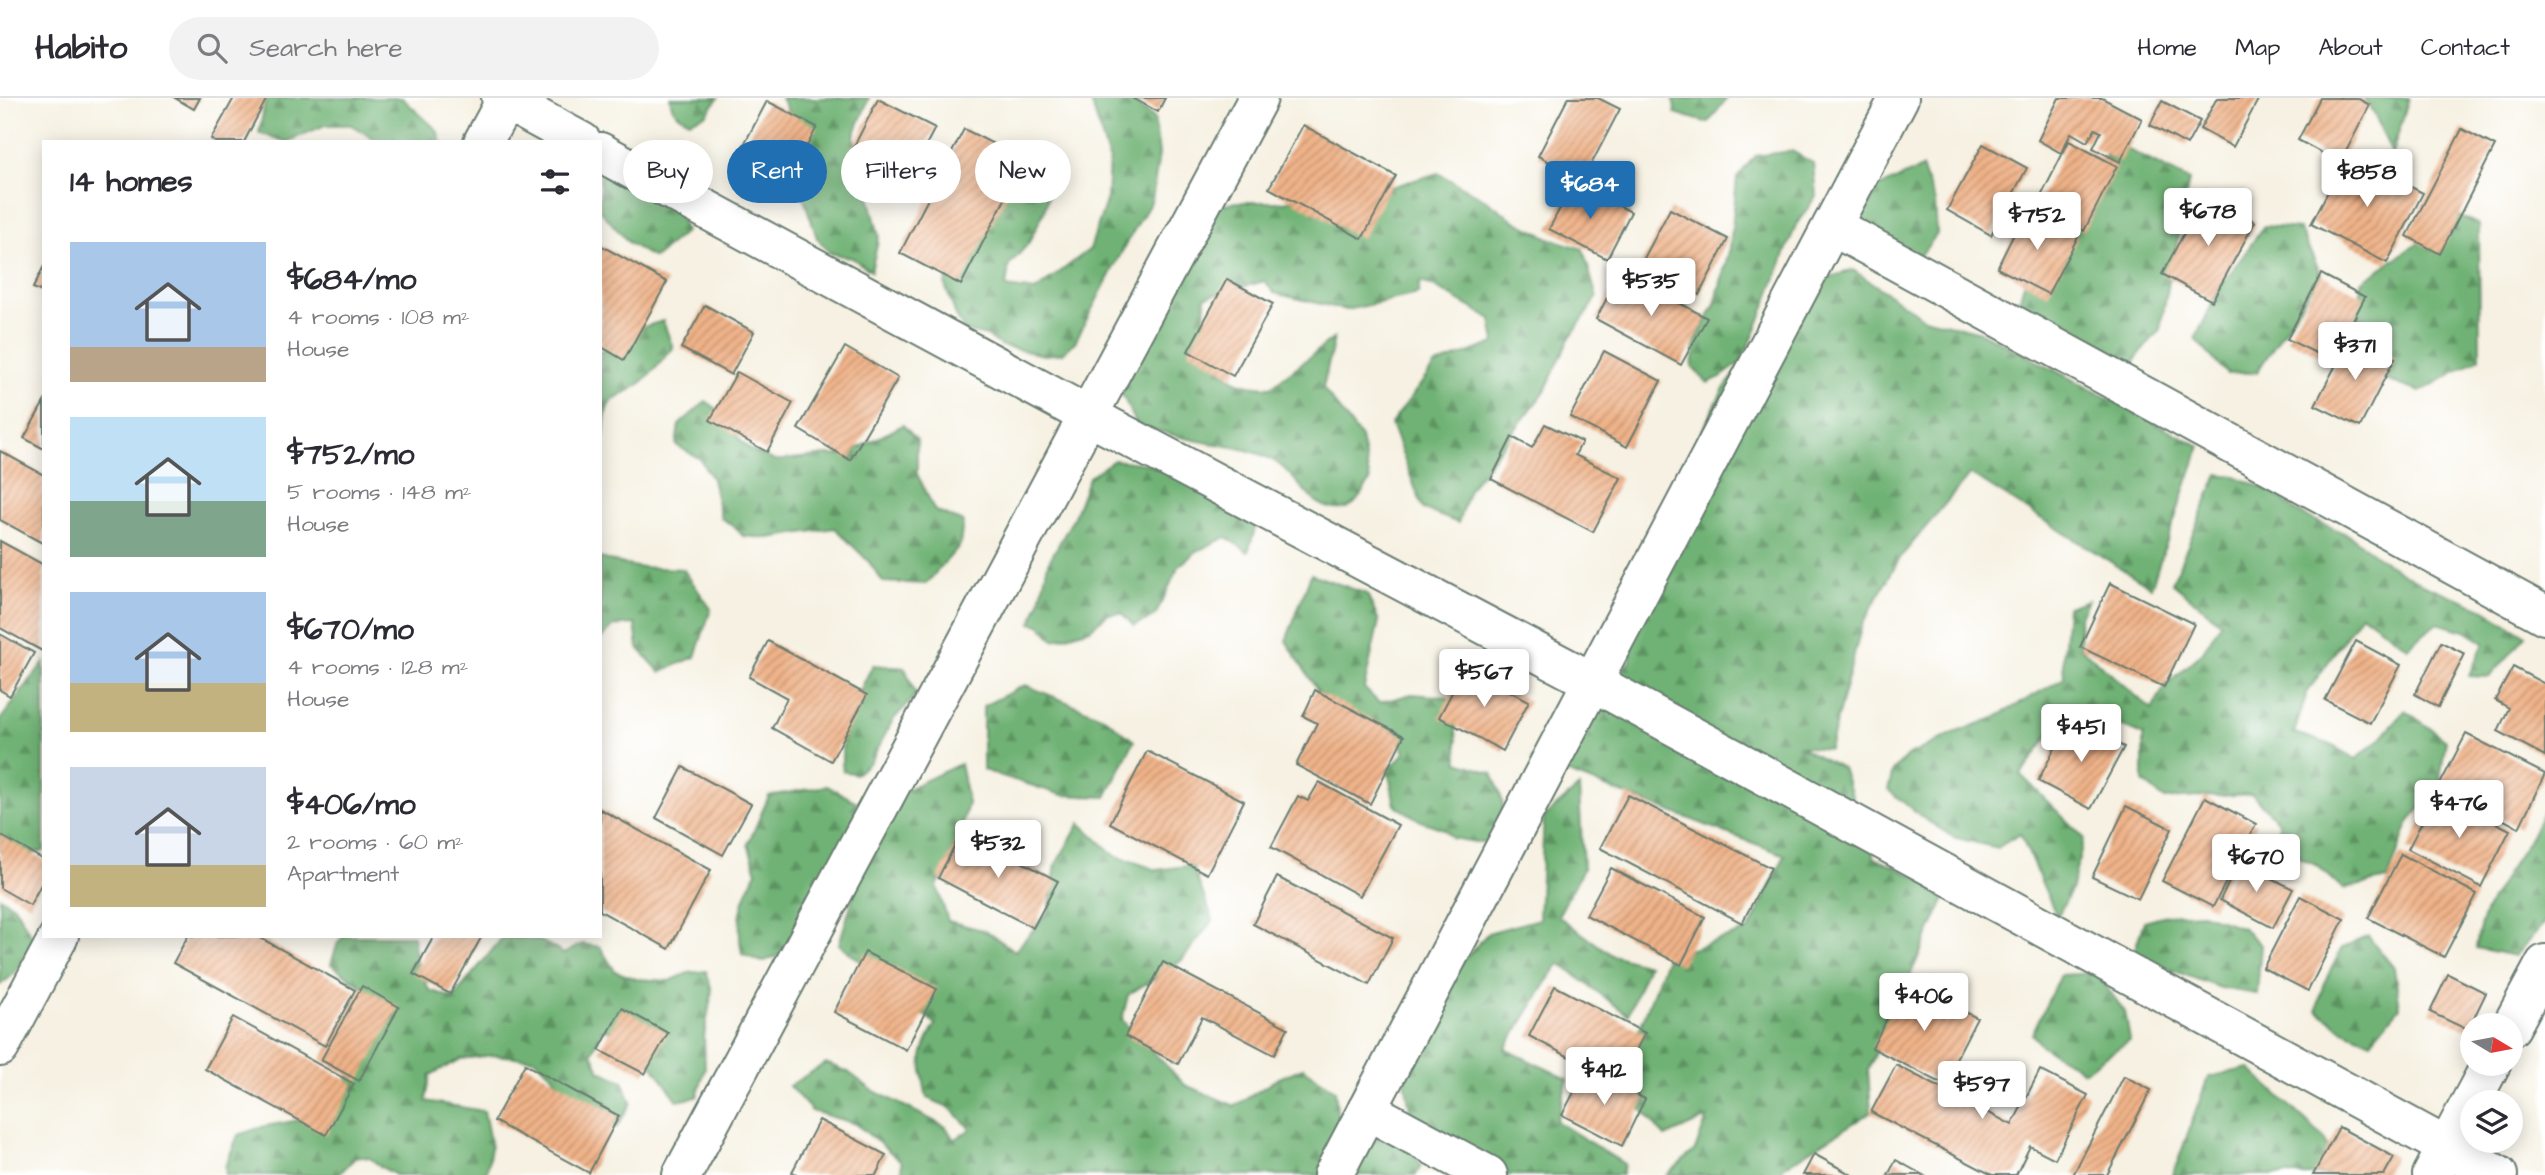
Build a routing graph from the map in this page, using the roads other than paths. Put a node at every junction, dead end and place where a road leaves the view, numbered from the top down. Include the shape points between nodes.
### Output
1 (1258, 98) edge
2 (1899, 98) edge
3 (504, 99) edge
4 (485, 140) edge
5 (578, 140) edge
6 (602, 153) edge
7 (1832, 226) junction
8 (1088, 416) junction
9 (2545, 615) edge
10 (1593, 682) junction
11 (58, 938) edge
12 (2545, 964) edge
13 (2519, 1013) edge
14 (0, 1047) edge
15 (2485, 1076) edge
16 (1367, 1110) junction
17 (2439, 1161) edge
18 (682, 1175) edge
19 (1333, 1175) edge
20 (1488, 1175) edge
21 (2498, 1175) edge

1 - 8 street
2 - 7 street
3 - 4 street
3 - 5 street
6 - 8 street
7 - 9 street
7 - 10 street
8 - 10 street
8 - 18 street
10 - 16 street
10 - 17 street
11 - 14 street
12 - 13 street
15 - 17 street
16 - 19 street
16 - 20 street
17 - 21 street

